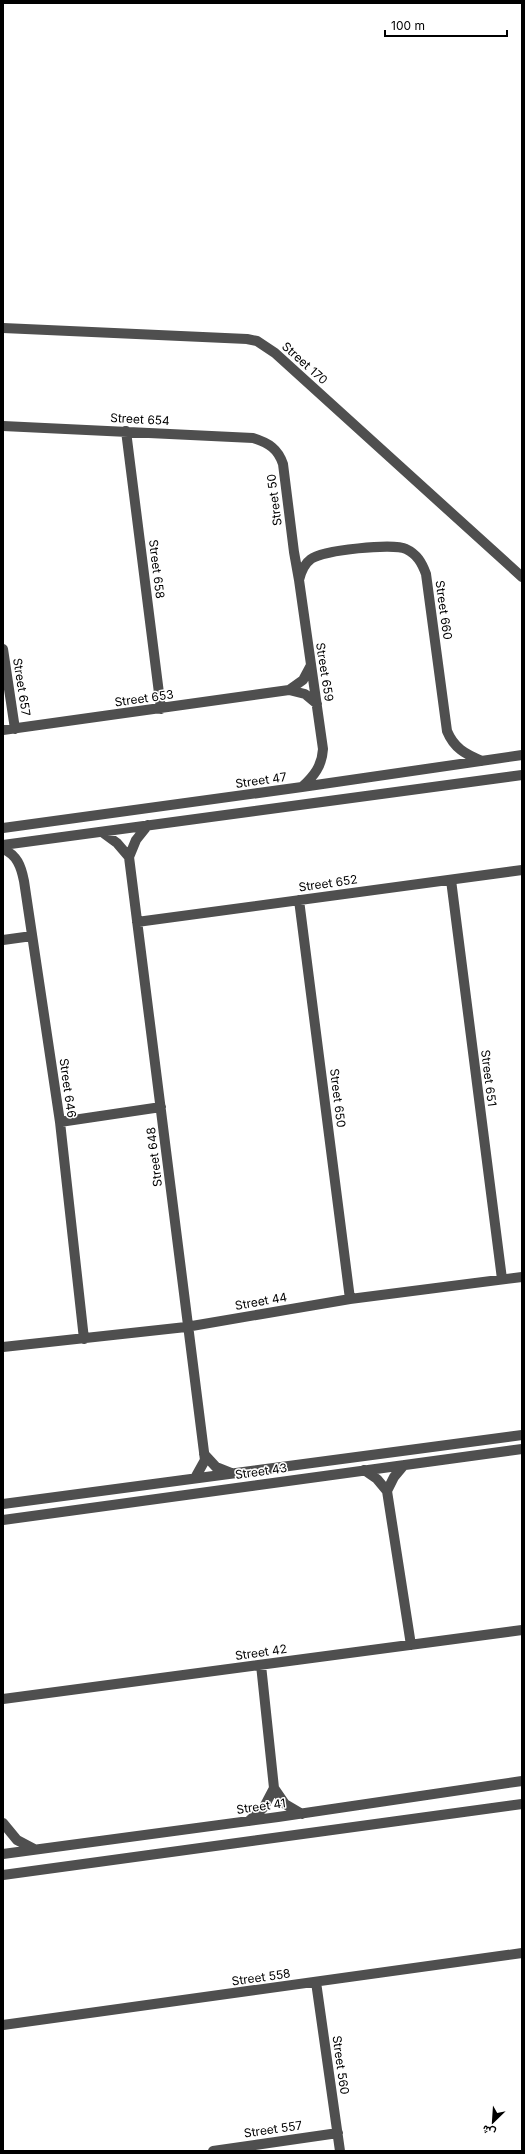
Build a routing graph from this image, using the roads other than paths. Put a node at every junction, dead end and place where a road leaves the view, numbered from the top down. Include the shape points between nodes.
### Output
1 (3, 328) edge
2 (3, 426) edge
3 (126, 431) junction
4 (294, 552) junction
5 (312, 558) junction
6 (522, 577) edge
7 (299, 580) junction
8 (3, 649) edge
9 (311, 665) junction
10 (289, 690) junction
11 (317, 704) junction
12 (161, 709) junction
13 (15, 729) junction
14 (3, 730) edge
15 (522, 755) edge
16 (482, 761) junction
17 (522, 775) edge
18 (302, 787) junction
19 (148, 825) junction
20 (3, 828) edge
21 (102, 832) junction
22 (3, 844) edge
23 (3, 849) edge
24 (129, 857) junction
25 (522, 870) edge
26 (451, 880) junction
27 (299, 900) junction
28 (137, 922) junction
29 (32, 936) junction
30 (3, 940) edge
31 (161, 1107) junction
32 (60, 1122) junction
33 (522, 1277) edge
34 (502, 1279) junction
35 (350, 1299) junction
36 (186, 1327) junction
37 (84, 1339) junction
38 (3, 1348) edge
39 (522, 1435) edge
40 (522, 1449) edge
41 (204, 1454) junction
42 (404, 1465) junction
43 (364, 1470) junction
44 (232, 1474) junction
45 (195, 1478) junction
46 (387, 1491) junction
47 (3, 1504) edge
48 (3, 1520) edge
49 (522, 1630) edge
50 (410, 1645) junction
51 (261, 1665) junction
52 (3, 1699) edge
53 (522, 1781) edge
54 (274, 1788) junction
55 (522, 1804) edge
56 (302, 1814) junction
57 (248, 1821) junction
58 (3, 1823) edge
59 (36, 1850) junction
60 (3, 1854) edge
61 (3, 1875) edge
62 (522, 1953) edge
63 (316, 1982) junction
64 (3, 2025) edge
65 (338, 2133) junction
66 (213, 2151) edge
67 (340, 2151) edge

1 - 6 street, Street 170 via 247,339 257,342 275,353
2 - 3 street, Street 654
3 - 4 street, Street 654 via 253,438 273,447 283,464
3 - 12 street, Street 658
4 - 5 street via 302,558
4 - 7 street
5 - 7 street
5 - 16 street, Street 660 via 328,553 392,545 405,548 416,555 426,574 447,731 461,751
7 - 9 street, Street 659
8 - 13 street, Street 657
9 - 10 street via 302,680
9 - 11 street, Street 659
10 - 11 street, Street 653 via 304,694
10 - 12 street, Street 653
11 - 18 street, Street 659 via 322,760 312,778
12 - 13 street, Street 653
13 - 14 street, Street 653
15 - 16 street, Street 47
16 - 18 street, Street 47
17 - 19 street
18 - 20 street, Street 47
19 - 21 street
19 - 24 street via 136,840
21 - 22 street
21 - 24 street via 117,843
23 - 29 street, Street 646 via 16,858 21,867
24 - 28 street, Street 648
25 - 26 street, Street 652
26 - 27 street, Street 652
26 - 34 street, Street 651
27 - 28 street, Street 652
27 - 35 street, Street 650
28 - 31 street, Street 648
29 - 30 street
29 - 32 street, Street 646
31 - 32 street
31 - 36 street, Street 648
32 - 37 street, Street 646
33 - 34 street, Street 44
34 - 35 street, Street 44
35 - 36 street, Street 44
36 - 37 street, Street 44
36 - 41 street, Street 648
37 - 38 street, Street 44
39 - 44 street, Street 43
40 - 42 street, Street 43
41 - 44 street via 216,1467
41 - 45 street, Street 648 via 202,1466
42 - 43 street, Street 43
42 - 46 street
43 - 46 street via 377,1479
43 - 48 street, Street 43
44 - 45 street, Street 43
45 - 47 street, Street 43
46 - 50 street
49 - 50 street, Street 42
50 - 51 street, Street 42
51 - 52 street, Street 42
51 - 54 street
53 - 56 street, Street 41
54 - 56 street via 285,1804
54 - 57 street via 264,1807
55 - 61 street
56 - 57 street, Street 41
57 - 59 street, Street 41
58 - 59 street via 17,1840
59 - 60 street, Street 41
62 - 63 street, Street 558
63 - 64 street, Street 558
63 - 65 street, Street 560
65 - 66 street, Street 557
65 - 67 street, Street 560

